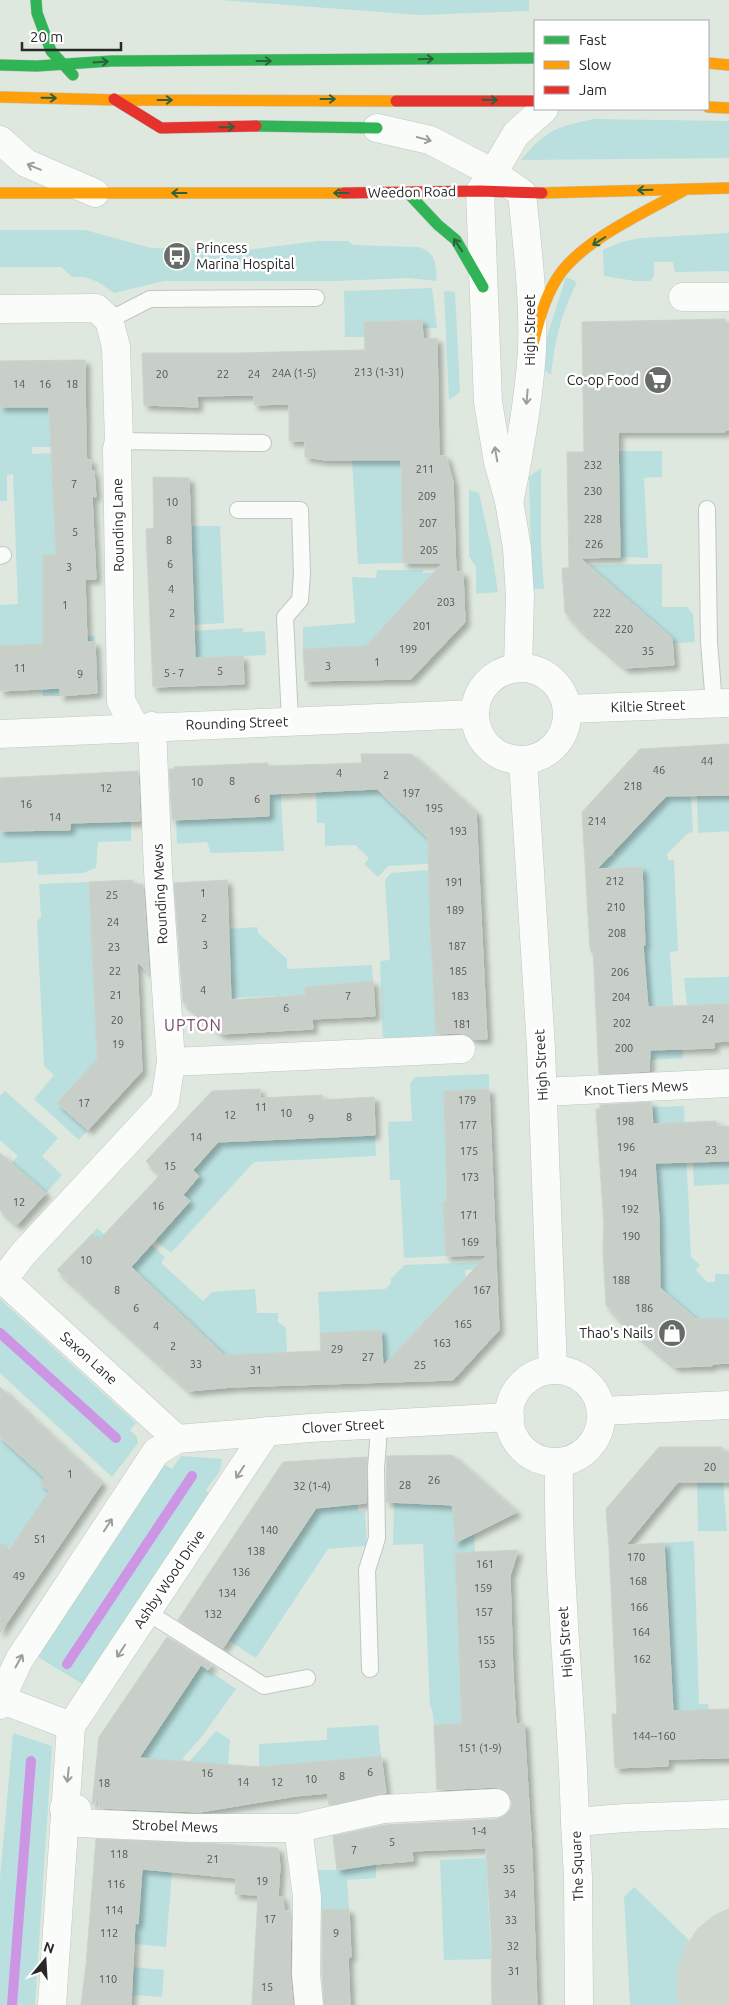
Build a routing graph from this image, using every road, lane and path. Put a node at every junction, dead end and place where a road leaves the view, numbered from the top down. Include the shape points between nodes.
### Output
1 (36, 0) edge
2 (534, 58) edge
3 (709, 63) edge
4 (0, 65) edge
5 (63, 65) junction
6 (729, 65) edge
7 (0, 97) edge
8 (116, 100) junction
9 (534, 101) edge
10 (709, 107) edge
11 (729, 108) edge
12 (543, 110) edge
13 (377, 128) joint
14 (0, 140) edge
15 (486, 182) junction
16 (729, 188) edge
17 (686, 189) junction
18 (0, 193) edge
19 (96, 193) junction
20 (408, 193) junction
21 (522, 193) junction
22 (483, 287) junction
23 (683, 297) dead end
24 (729, 297) edge
25 (316, 298) dead end
26 (0, 308) edge
27 (109, 320) junction
28 (532, 348) junction
29 (119, 441) junction
30 (263, 443) dead end
31 (509, 501) junction
32 (707, 509) dead end
33 (238, 510) dead end
34 (518, 667) junction
35 (721, 703) edge
36 (567, 709) junction
37 (475, 714) junction
38 (290, 721) junction
39 (144, 726) junction
40 (0, 734) edge
41 (523, 760) junction
42 (461, 1049) dead end
43 (171, 1062) junction
44 (729, 1083) edge
45 (542, 1092) junction
46 (2, 1278) edge
47 (553, 1370) junction
48 (729, 1405) edge
49 (602, 1411) junction
50 (510, 1417) junction
51 (378, 1424) junction
52 (267, 1431) junction
53 (177, 1438) junction
54 (559, 1462) junction
55 (147, 1612) junction
56 (370, 1669) dead end
57 (307, 1678) dead end
58 (0, 1699) edge
59 (0, 1705) edge
60 (71, 1726) junction
61 (496, 1802) dead end
62 (64, 1808) junction
63 (729, 1814) edge
64 (575, 1822) junction
65 (298, 1828) junction
66 (52, 2005) edge
67 (309, 2005) edge
68 (579, 2005) edge

1 - 5 highway via 51,51
5 -> 2 highway via 111,61
3 - 6 highway
4 - 5 highway
5 - 8 highway via 76,79
7 -> 8 highway
8 -> 9 highway
8 -> 13 highway via 161,128
10 - 11 highway
12 - 15 street via 516,134
13 -> 15 street via 430,140
19 -> 14 street, Weedon Road via 26,163
15 - 20 highway, Weedon Road
15 - 21 street
15 - 22 street, High Street
16 - 17 highway
17 -> 21 highway
17 -> 28 highway via 584,250 562,271 550,291
18 - 19 highway, Weedon Road
20 -> 19 highway, Weedon Road
22 -> 20 highway via 456,240
21 - 28 street, High Street via 530,268
31 -> 22 street, High Street via 498,462 488,402
23 - 24 street
25 - 27 lane via 150,299
26 - 27 street via 96,308
27 - 29 street, Rounding Lane via 116,347
28 -> 31 street, High Street via 527,403
29 - 30 lane
29 - 39 street, Rounding Lane via 121,701
31 - 34 street, High Street via 517,548 520,597
32 - 35 lane via 709,642
33 - 38 lane via 300,510 300,600 285,617
34 - 36 street via 545,674 556,683
34 - 37 street via 492,677 477,700
35 - 36 street, Kiltie Street
36 - 41 street via 561,738 551,749
37 - 38 street, Rounding Street
37 - 41 street via 477,728 489,747 508,758
38 - 39 street, Rounding Street
39 - 40 street, Rounding Street
39 - 43 street, Rounding Mews
41 - 45 street, High Street
42 - 43 street
43 - 46 street, Rounding Mews via 165,1101
44 - 45 street, Knot Tiers Mews
45 - 47 street, High Street
46 - 53 street, Saxon Lane
47 - 49 street via 570,1373 583,1380 593,1389
47 - 50 street via 528,1378 517,1390
48 - 49 street
49 - 54 street via 593,1442 585,1452
50 - 51 street, Clover Street
50 - 54 street via 516,1442 543,1460
51 - 52 street, Clover Street
51 - 56 lane via 377,1538 367,1570
52 - 53 street, Clover Street
52 -> 55 street, Ashby Wood Drive
58 -> 53 street via 19,1660 156,1452
54 - 64 street, High Street via 558,1525
55 - 57 lane via 264,1686
55 -> 60 street, Ashby Wood Drive
58 - 59 street
58 - 60 street
60 -> 62 street, Ashby Wood Drive
61 - 65 street, Strobel Mews via 383,1809
62 - 65 street, Strobel Mews via 77,1809 78,1822 191,1828
62 - 66 street, Ashby Wood Drive
63 - 64 street, The Square
64 - 68 street, The Square
65 - 67 street via 307,1897

